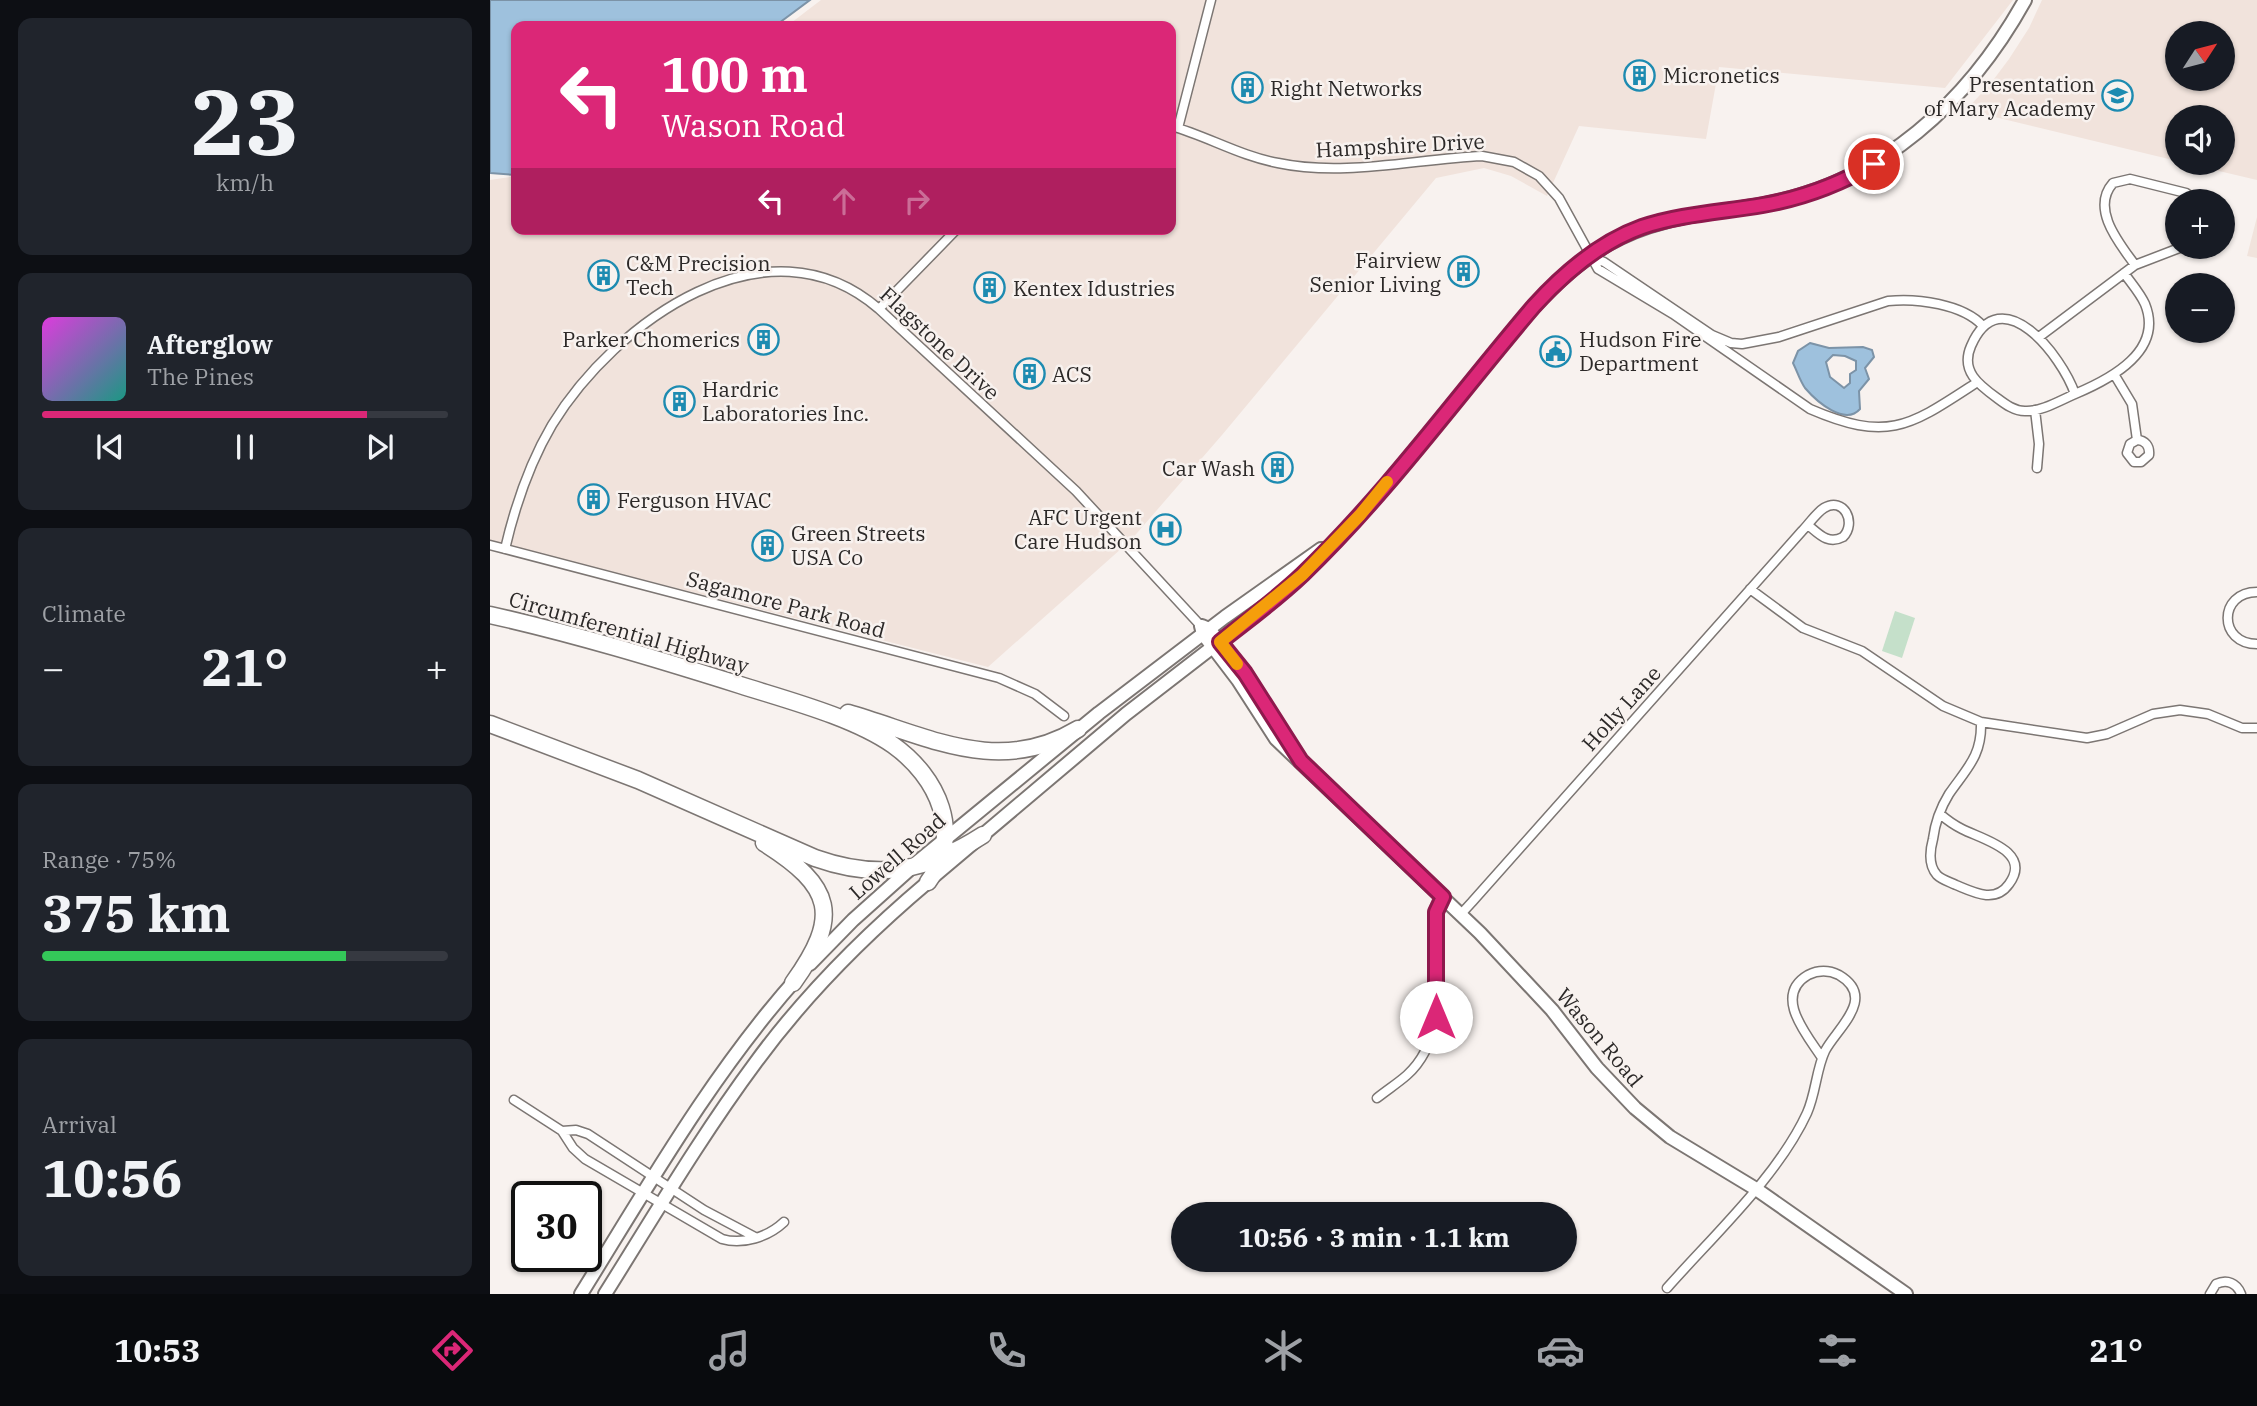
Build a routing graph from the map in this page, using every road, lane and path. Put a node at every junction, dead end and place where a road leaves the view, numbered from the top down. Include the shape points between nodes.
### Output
1 (1211, 0) edge
2 (2025, 0) edge
3 (1176, 120) edge
4 (1176, 128) edge
5 (2170, 189) edge
6 (951, 235) edge
7 (2165, 254) edge
8 (1589, 256) junction
9 (2135, 265) junction
10 (2124, 273) junction
11 (879, 309) junction
12 (1983, 326) junction
13 (2039, 337) junction
14 (1742, 344) junction
15 (1732, 357) junction
16 (2114, 374) junction
17 (1976, 383) junction
18 (2075, 394) junction
19 (2035, 410) junction
20 (2137, 440) dead end
21 (2036, 468) dead end
22 (1808, 525) junction
23 (1336, 540) junction
24 (490, 545) edge
25 (505, 549) junction
26 (1751, 589) junction
27 (2257, 592) edge
28 (490, 615) edge
29 (1204, 630) junction
30 (1216, 644) junction
31 (2257, 644) edge
32 (757, 690) junction
33 (1064, 716) dead end
34 (1981, 722) junction
35 (490, 724) edge
36 (1078, 729) junction
37 (2257, 729) edge
38 (1940, 814) junction
39 (717, 815) junction
40 (983, 835) junction
41 (945, 839) junction
42 (942, 858) junction
43 (910, 869) junction
44 (928, 882) junction
45 (1443, 897) junction
46 (1461, 914) junction
47 (793, 983) junction
48 (1822, 1058) junction
49 (1377, 1098) dead end
50 (514, 1100) dead end
51 (562, 1131) junction
52 (654, 1177) junction
53 (672, 1189) junction
54 (1756, 1189) junction
55 (643, 1194) junction
56 (662, 1205) junction
57 (784, 1222) dead end
58 (758, 1237) junction
59 (1667, 1288) dead end
60 (581, 1294) edge
61 (605, 1294) edge
62 (1906, 1294) edge
63 (2210, 1294) edge
64 (2241, 1294) edge

1 - 3 street
2 - 8 main road, Lowell Road via 1964,89 1886,157 1819,191 1639,228
4 - 8 street, Hampshire Drive via 1262,160 1298,166 1482,156 1514,162 1554,190
5 - 9 street via 2130,179 2113,183 2105,193 2106,214 2115,237
6 - 11 street
7 - 9 street
8 - 14 street via 1712,335
8 - 15 street, Hampshire Drive via 1607,276
8 - 23 main road, Lowell Road via 1534,306
9 - 10 street
10 - 13 street
10 - 16 street via 2144,303 2147,337 2139,354
11 - 25 street, Flagstone Drive via 856,291 823,276 769,270 716,283 660,314 610,355 562,410 527,475
11 - 29 street, Flagstone Drive via 1084,499
12 - 13 street via 2011,320
12 - 14 street via 1969,315 1940,305 1895,300
12 - 17 street via 1969,352 1968,366
13 - 18 street
14 - 15 street
15 - 17 street, Hampshire Drive via 1810,409 1868,426 1892,428 1910,423
16 - 18 street
16 - 20 street via 2133,404
17 - 19 street via 2018,410
18 - 19 street
19 - 21 street
22 - 22 street, Holly Lane via 1821,511 1836,505 1851,521 1843,537 1832,540
22 - 26 street, Holly Lane
23 - 29 main road, Lowell Road
23 - 30 main road, Lowell Road via 1290,586
24 - 25 street, Sagamore Park Road
25 - 33 street, Sagamore Park Road via 999,678 1035,694
26 - 34 street via 1803,628 1862,651 1943,706
26 - 46 street, Holly Lane
27 - 31 street via 2237,598 2228,617 2235,636
28 - 32 highway, Circumferential Highway via 594,640
29 - 30 main road, Wason Road
29 - 36 main road, Lowell Road
30 - 40 main road, Lowell Road
30 - 45 main road, Wason Road via 1271,733
32 - 36 highway via 977,751 1027,749
32 - 41 highway via 858,727 897,748 935,791
34 - 37 street via 2087,738 2154,714 2180,710
34 - 38 street via 1982,738 1975,759
35 - 39 highway
36 - 41 main road, Lowell Road
38 - 38 street via 1931,854 1937,875 1982,895 2005,889 2014,870 2008,853
39 - 43 highway via 836,864 872,870
39 - 47 highway via 780,854 810,880 820,896 821,936
40 - 42 highway
40 - 44 main road, Lowell Road
41 - 42 highway
41 - 43 main road, Lowell Road
42 - 43 highway
42 - 44 highway
43 - 47 main road, Lowell Road
44 - 53 main road, Lowell Road via 865,937 793,1015 740,1085
45 - 46 main road, Wason Road
45 - 49 street via 1436,912 1437,1008 1432,1034 1409,1074
46 - 54 main road, Wason Road via 1528,983 1635,1108 1670,1137
47 - 52 main road, Lowell Road via 737,1052
48 - 48 street via 1849,1020 1855,1001 1847,982 1825,971 1801,981 1792,1004
48 - 54 street via 1806,1114
50 - 51 street
51 - 52 street via 588,1135
51 - 55 street via 585,1158
52 - 53 street
52 - 55 main road, Lowell Road
53 - 56 main road, Lowell Road
53 - 58 street
54 - 59 street
54 - 62 main road, Wason Road
55 - 56 street
55 - 60 main road, Lowell Road
56 - 58 street via 722,1239
56 - 61 main road, Lowell Road
57 - 58 street
63 - 64 street via 2216,1284 2226,1282 2236,1285

